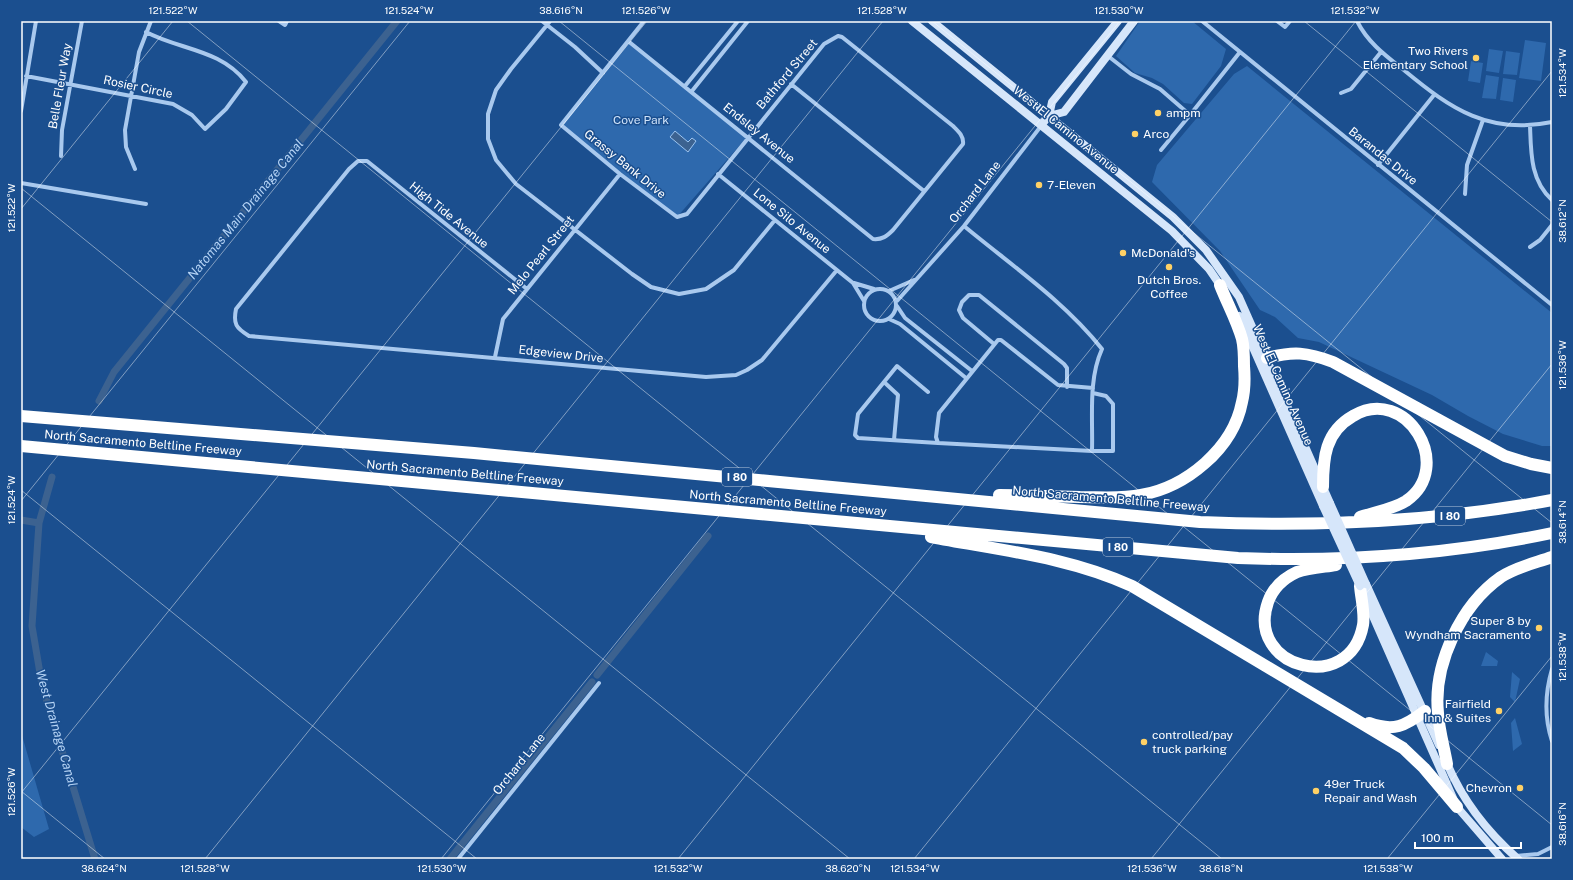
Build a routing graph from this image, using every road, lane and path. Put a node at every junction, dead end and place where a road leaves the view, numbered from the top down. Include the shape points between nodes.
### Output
1 (36, 21) edge
2 (82, 21) edge
3 (151, 21) edge
4 (279, 21) edge
5 (287, 21) edge
6 (542, 21) edge
7 (644, 21) edge
8 (738, 21) edge
9 (748, 21) edge
10 (912, 21) edge
11 (932, 21) edge
12 (1118, 21) edge
13 (1134, 21) edge
14 (1202, 21) edge
15 (1277, 21) edge
16 (1290, 21) edge
17 (1357, 21) edge
18 (548, 23) edge
19 (146, 32) junction
20 (628, 41) junction
21 (1240, 52) junction
22 (1381, 52) junction
23 (1107, 55) junction
24 (603, 73) junction
25 (26, 76) junction
26 (70, 84) junction
27 (791, 84) junction
28 (686, 86) junction
29 (692, 91) junction
30 (1341, 93) dead end
31 (131, 95) junction
32 (1434, 95) junction
33 (21, 111) edge
34 (1190, 114) junction
35 (1049, 116) junction
36 (1483, 120) junction
37 (1552, 122) edge
38 (1041, 125) junction
39 (1530, 125) junction
40 (747, 137) junction
41 (1161, 150) dead end
42 (61, 156) dead end
43 (1378, 164) junction
44 (134, 169) dead end
45 (620, 174) junction
46 (718, 174) junction
47 (21, 183) edge
48 (924, 192) junction
49 (1465, 194) dead end
50 (1552, 200) edge
51 (146, 204) dead end
52 (677, 218) joint
53 (775, 220) junction
54 (1552, 224) edge
55 (964, 226) junction
56 (574, 231) junction
57 (1530, 247) dead end
58 (837, 270) junction
59 (916, 279) junction
60 (853, 283) junction
61 (1220, 285) junction
62 (874, 289) junction
63 (527, 290) junction
64 (889, 291) junction
65 (864, 301) junction
66 (897, 304) junction
67 (1552, 305) edge
68 (888, 319) junction
69 (238, 330) joint
70 (994, 344) junction
71 (496, 357) junction
72 (1264, 360) junction
73 (972, 371) junction
74 (966, 378) junction
75 (884, 382) junction
76 (1067, 387) junction
77 (1093, 388) junction
78 (928, 392) dead end
79 (1093, 393) junction
80 (21, 411) edge
81 (21, 416) edge
82 (79, 421) junction
83 (894, 440) junction
84 (938, 443) junction
85 (21, 446) edge
86 (1092, 451) junction
87 (1552, 468) edge
88 (1323, 487) junction
89 (891, 492) junction
90 (1552, 500) edge
91 (1327, 504) junction
92 (1346, 522) junction
93 (860, 523) junction
94 (1552, 533) edge
95 (1552, 557) edge
96 (1377, 558) junction
97 (1363, 585) junction
98 (1552, 669) edge
99 (599, 683) dead end
100 (1329, 702) junction
101 (1421, 714) junction
102 (1552, 741) edge
103 (1447, 764) junction
104 (1457, 807) junction
105 (1552, 847) edge
106 (1516, 858) edge
107 (458, 859) edge
108 (1502, 859) edge

1 - 25 street
2 - 26 street, Belle Fleur Way
3 - 19 street
4 - 5 street via 285,25
6 - 18 street
7 - 20 street
8 - 28 street
9 - 29 street
10 - 38 main road, West El Camino Avenue
11 - 35 main road, West El Camino Avenue
12 - 35 main road, Orchard Lane via 1052,102
13 - 23 main road, Orchard Lane
14 - 21 street, Barandas Drive
15 - 16 street via 1285,27
17 - 22 street via 1369,41
18 - 24 street
18 - 56 street via 496,90 488,114 488,139 496,160 516,184
19 - 31 street
19 - 31 street, Rosier Circle via 203,51 240,74 246,82 226,109 205,128 192,115 173,104
20 - 24 street
20 - 28 street, Endsley Avenue
21 - 34 street
21 - 43 street, Barandas Drive
22 - 30 street via 1351,89
22 - 32 street
23 - 34 street via 1131,74 1160,90
23 - 35 main road, Orchard Lane via 1064,112
24 - 45 street, Grassy Bank Drive via 561,125
25 - 26 street, Rosier Circle
25 - 33 street
26 - 31 street, Rosier Circle
26 - 42 street, Belle Fleur Way via 62,130
27 - 40 street, Bathford Street
27 - 48 street
27 - 48 street, Bathford Street via 824,44 838,36 842,37 953,126 961,134 963,144
28 - 29 street, Endsley Avenue
29 - 40 street, Endsley Avenue
31 - 44 street via 125,141 128,157
32 - 36 street via 1461,112
32 - 43 street
34 - 41 street
35 - 38 main road, Orchard Lane
35 - 72 main road, West El Camino Avenue via 1193,235 1217,264 1239,298
36 - 39 street via 1500,124
36 - 49 street via 1467,165
37 - 39 street
38 - 55 street, Orchard Lane
38 - 61 main road, West El Camino Avenue via 1172,231 1205,264
39 - 50 street via 1534,171
40 - 46 street, Bathford Street
40 - 48 street, Endsley Avenue via 874,239 885,238
43 - 67 street, Barandas Drive
45 - 52 street, Grassy Bank Drive
45 - 56 street, Melo Pearl Street
46 - 52 street, Bathford Street via 687,214
46 - 53 street, Lone Silo Avenue
47 - 51 street
53 - 56 street via 734,270 706,289 679,294 651,287
53 - 58 street, Lone Silo Avenue
54 - 57 street via 1540,240
55 - 59 street, Orchard Lane
55 - 77 street via 1086,329 1102,349 1096,365
56 - 63 street, Melo Pearl Street
58 - 60 street, Lone Silo Avenue
58 - 71 street, Edgeview Drive via 762,360 736,375 695,377
59 - 64 street, Orchard Lane
59 - 66 street, Orchard Lane
60 - 62 street, Lone Silo Avenue
60 - 65 street, Lone Silo Avenue
61 - 72 main road, West El Camino Avenue
61 - 89 highway via 1242,339 1245,375 1242,403 1234,425 1216,451 1183,480 1158,491 1126,497
62 - 64 street
62 - 65 street
63 - 69 street, High Tide Avenue via 367,161 358,161 348,169 236,309 234,319
63 - 71 street, Melo Pearl Street via 503,319
64 - 66 street
65 - 68 street via 868,316 878,321
66 - 68 street via 893,316
66 - 73 street via 905,318
68 - 74 street via 900,324
69 - 71 street, Edgeview Drive via 249,336
70 - 73 street
70 - 76 street via 1001,340 1058,385
70 - 76 street via 963,318 959,310 969,295 979,295 1064,364 1067,368
72 - 87 highway via 1292,352 1320,357 1505,456
72 - 88 main road, West El Camino Avenue
72 - 91 main road, West El Camino Avenue
73 - 74 street
74 - 84 street via 939,413 936,438
75 - 78 street via 897,366
75 - 83 street via 898,396
75 - 83 street via 858,414 855,435 858,438
76 - 77 street
77 - 79 street
79 - 86 street
79 - 86 street via 1106,396 1113,404 1113,451
80 - 82 highway
81 - 82 highway, North Sacramento Beltline Freeway / I 80
82 - 89 highway, North Sacramento Beltline Freeway / I 80 via 474,453
83 - 84 street
84 - 86 street
85 - 93 highway, North Sacramento Beltline Freeway / I 80
88 - 91 main road, West El Camino Avenue
88 - 92 highway via 1323,461 1328,444 1334,432 1350,417 1366,410 1385,409 1402,416 1416,429 1427,462 1418,490 1401,504
89 - 92 highway, North Sacramento Beltline Freeway / I 80 via 1200,522
90 - 92 highway, North Sacramento Beltline Freeway / I 80 via 1434,518
91 - 97 main road, West El Camino Avenue, bridge
93 - 96 highway, North Sacramento Beltline Freeway / I 80 via 1238,558
93 - 100 highway via 1069,563 1113,577 1146,593
94 - 96 highway, North Sacramento Beltline Freeway / I 80 via 1459,549
95 - 103 highway via 1524,566 1501,578 1481,596 1453,637 1443,665 1438,701
96 - 97 highway via 1298,572 1283,580 1271,594 1265,610 1266,628 1272,644 1283,657 1294,663 1316,668 1333,664 1348,655 1358,641 1363,624
97 - 101 main road, West El Camino Avenue
98 - 102 street via 1546,699
99 - 107 street, Orchard Lane
100 - 101 highway via 1370,724 1379,726 1395,728 1409,723
100 - 104 highway via 1403,748
101 - 103 main road, West El Camino Avenue
101 - 104 main road, West El Camino Avenue
103 - 106 main road, West El Camino Avenue via 1482,824
104 - 108 main road, West El Camino Avenue
105 - 106 street via 1538,854

